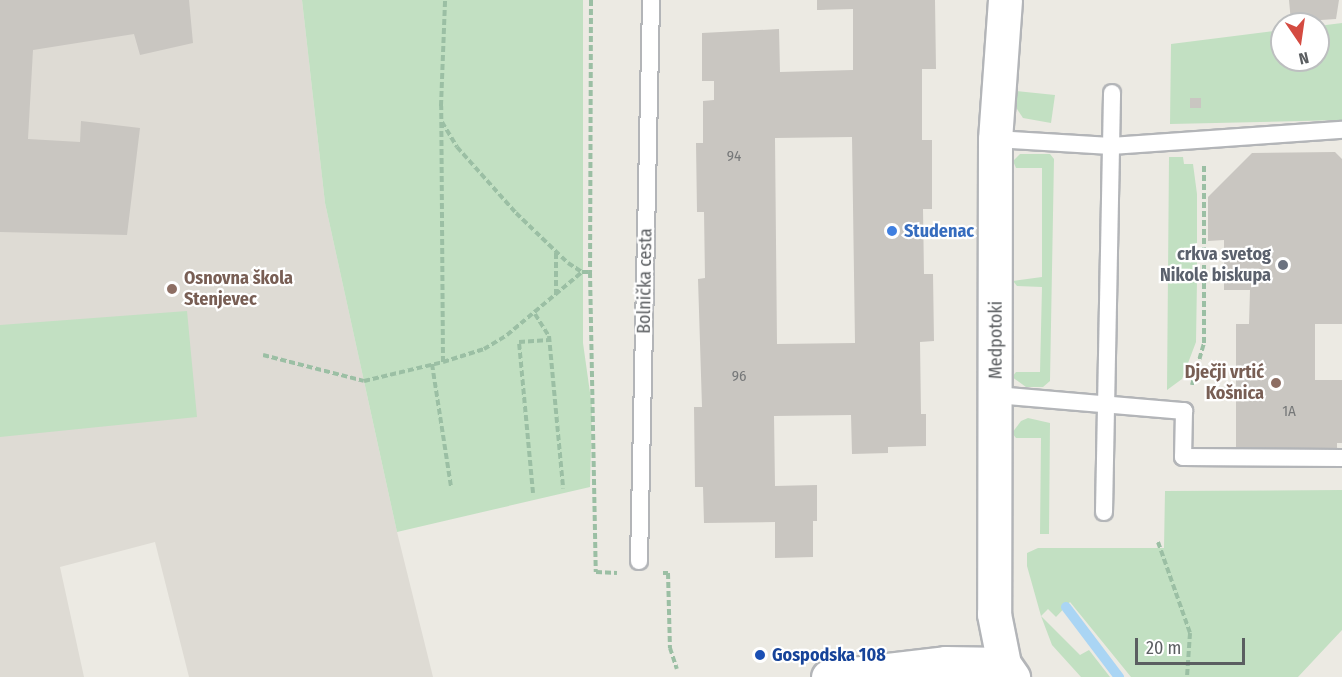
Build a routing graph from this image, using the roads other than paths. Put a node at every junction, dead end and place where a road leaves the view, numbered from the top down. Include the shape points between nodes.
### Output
1 (651, 0) edge
2 (1005, 0) edge
3 (1112, 93) dead end
4 (1342, 130) edge
5 (995, 139) junction
6 (1111, 146) junction
7 (996, 395) junction
8 (1107, 405) junction
9 (1342, 458) edge
10 (1104, 513) dead end
11 (639, 561) dead end
12 (1009, 671) edge
13 (828, 677) edge

1 - 11 lane, Bolnička cesta
2 - 5 street, Medpotoki
3 - 6 lane
4 - 6 lane via 1204,143
5 - 6 lane
5 - 7 street, Medpotoki
6 - 8 lane
7 - 8 lane
7 - 12 street, Medpotoki via 994,614
8 - 9 lane via 1184,411 1183,458
8 - 10 lane
12 - 13 street via 945,663

